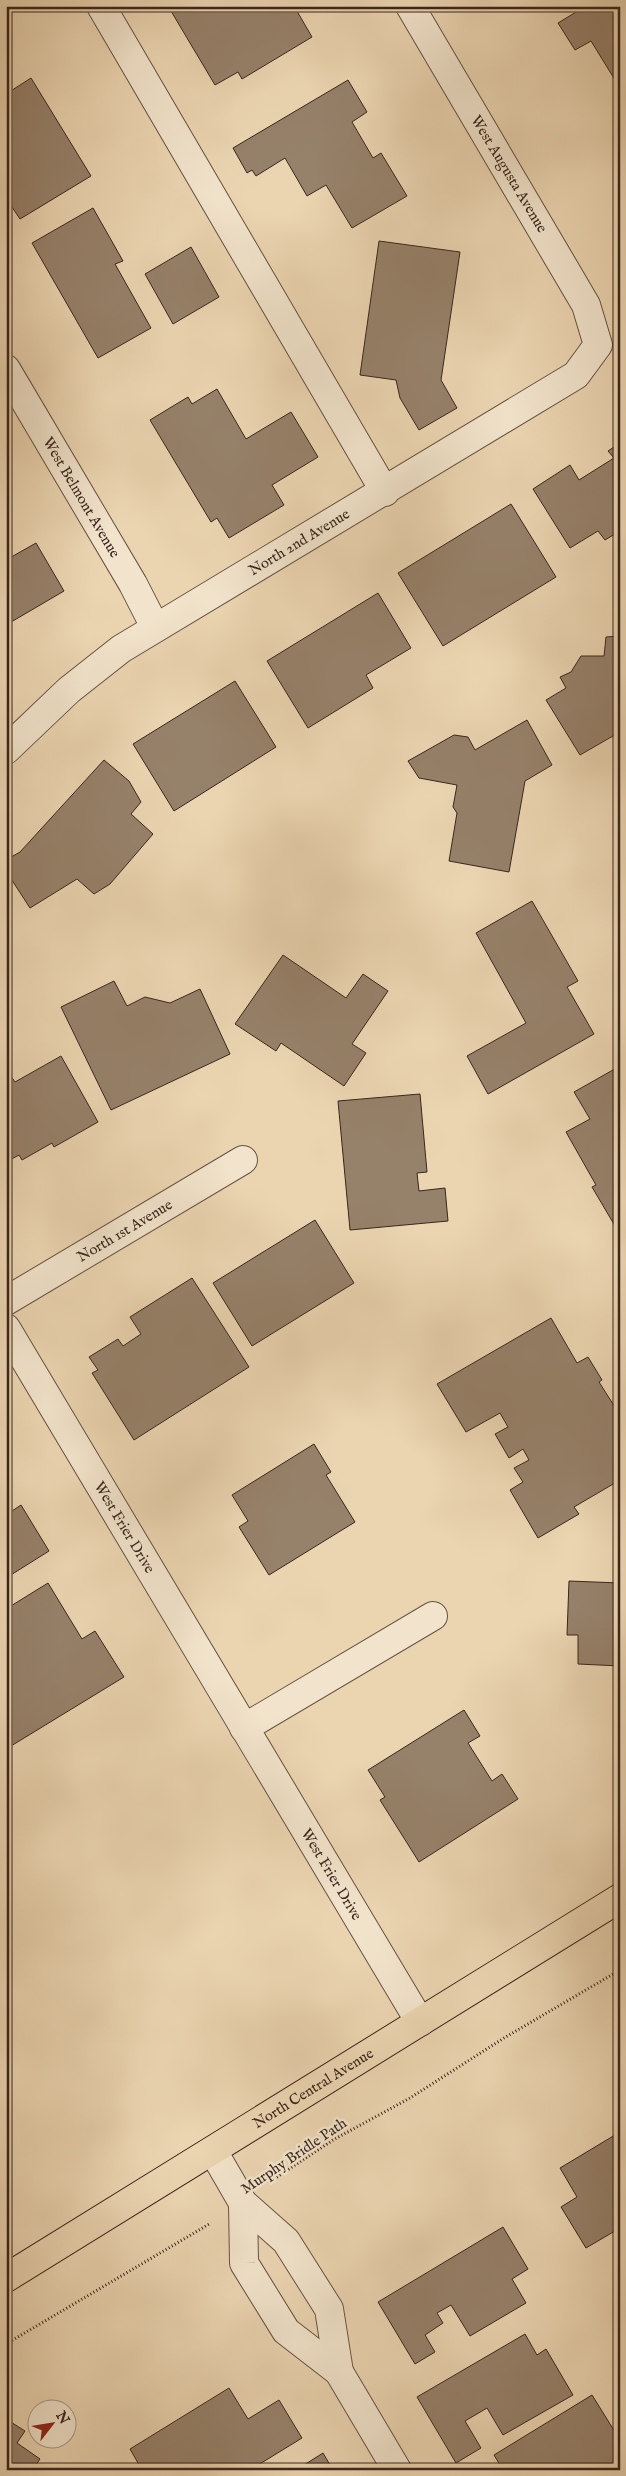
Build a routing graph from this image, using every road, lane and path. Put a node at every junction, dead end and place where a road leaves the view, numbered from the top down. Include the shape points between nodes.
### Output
1 (101, 6) edge
2 (410, 6) edge
3 (598, 345) joint
4 (6, 369) edge
5 (385, 492) junction
6 (155, 627) junction
7 (6, 750) edge
8 (243, 1160) dead end
9 (6, 1301) edge
10 (6, 1328) edge
11 (432, 1616) dead end
12 (244, 1728) junction
13 (620, 1898) edge
14 (620, 1970) edge
15 (420, 2022) junction
16 (213, 2151) junction
17 (243, 2203) junction
18 (6, 2278) edge
19 (6, 2344) edge
20 (339, 2372) junction
21 (397, 2470) edge

1 - 5 street
2 - 3 street, West Augusta Avenue via 586,305
3 - 5 street, North 2nd Avenue via 576,375
4 - 6 street, West Belmont Avenue
5 - 6 street, North 2nd Avenue
6 - 7 street, North 2nd Avenue via 69,690
8 - 9 street, North 1st Avenue
10 - 12 street, West Frier Drive
11 - 12 street
12 - 15 street, West Frier Drive
13 - 15 main road, North Central Avenue
14 - 17 path, Murphy Bridle Path via 410,2098 333,2140 270,2181
15 - 16 main road, North Central Avenue
16 - 17 street
16 - 18 main road, North Central Avenue
17 - 19 path, Murphy Bridle Path
17 - 20 street via 286,2241 329,2309
17 - 20 street via 244,2263 286,2331
20 - 21 street

